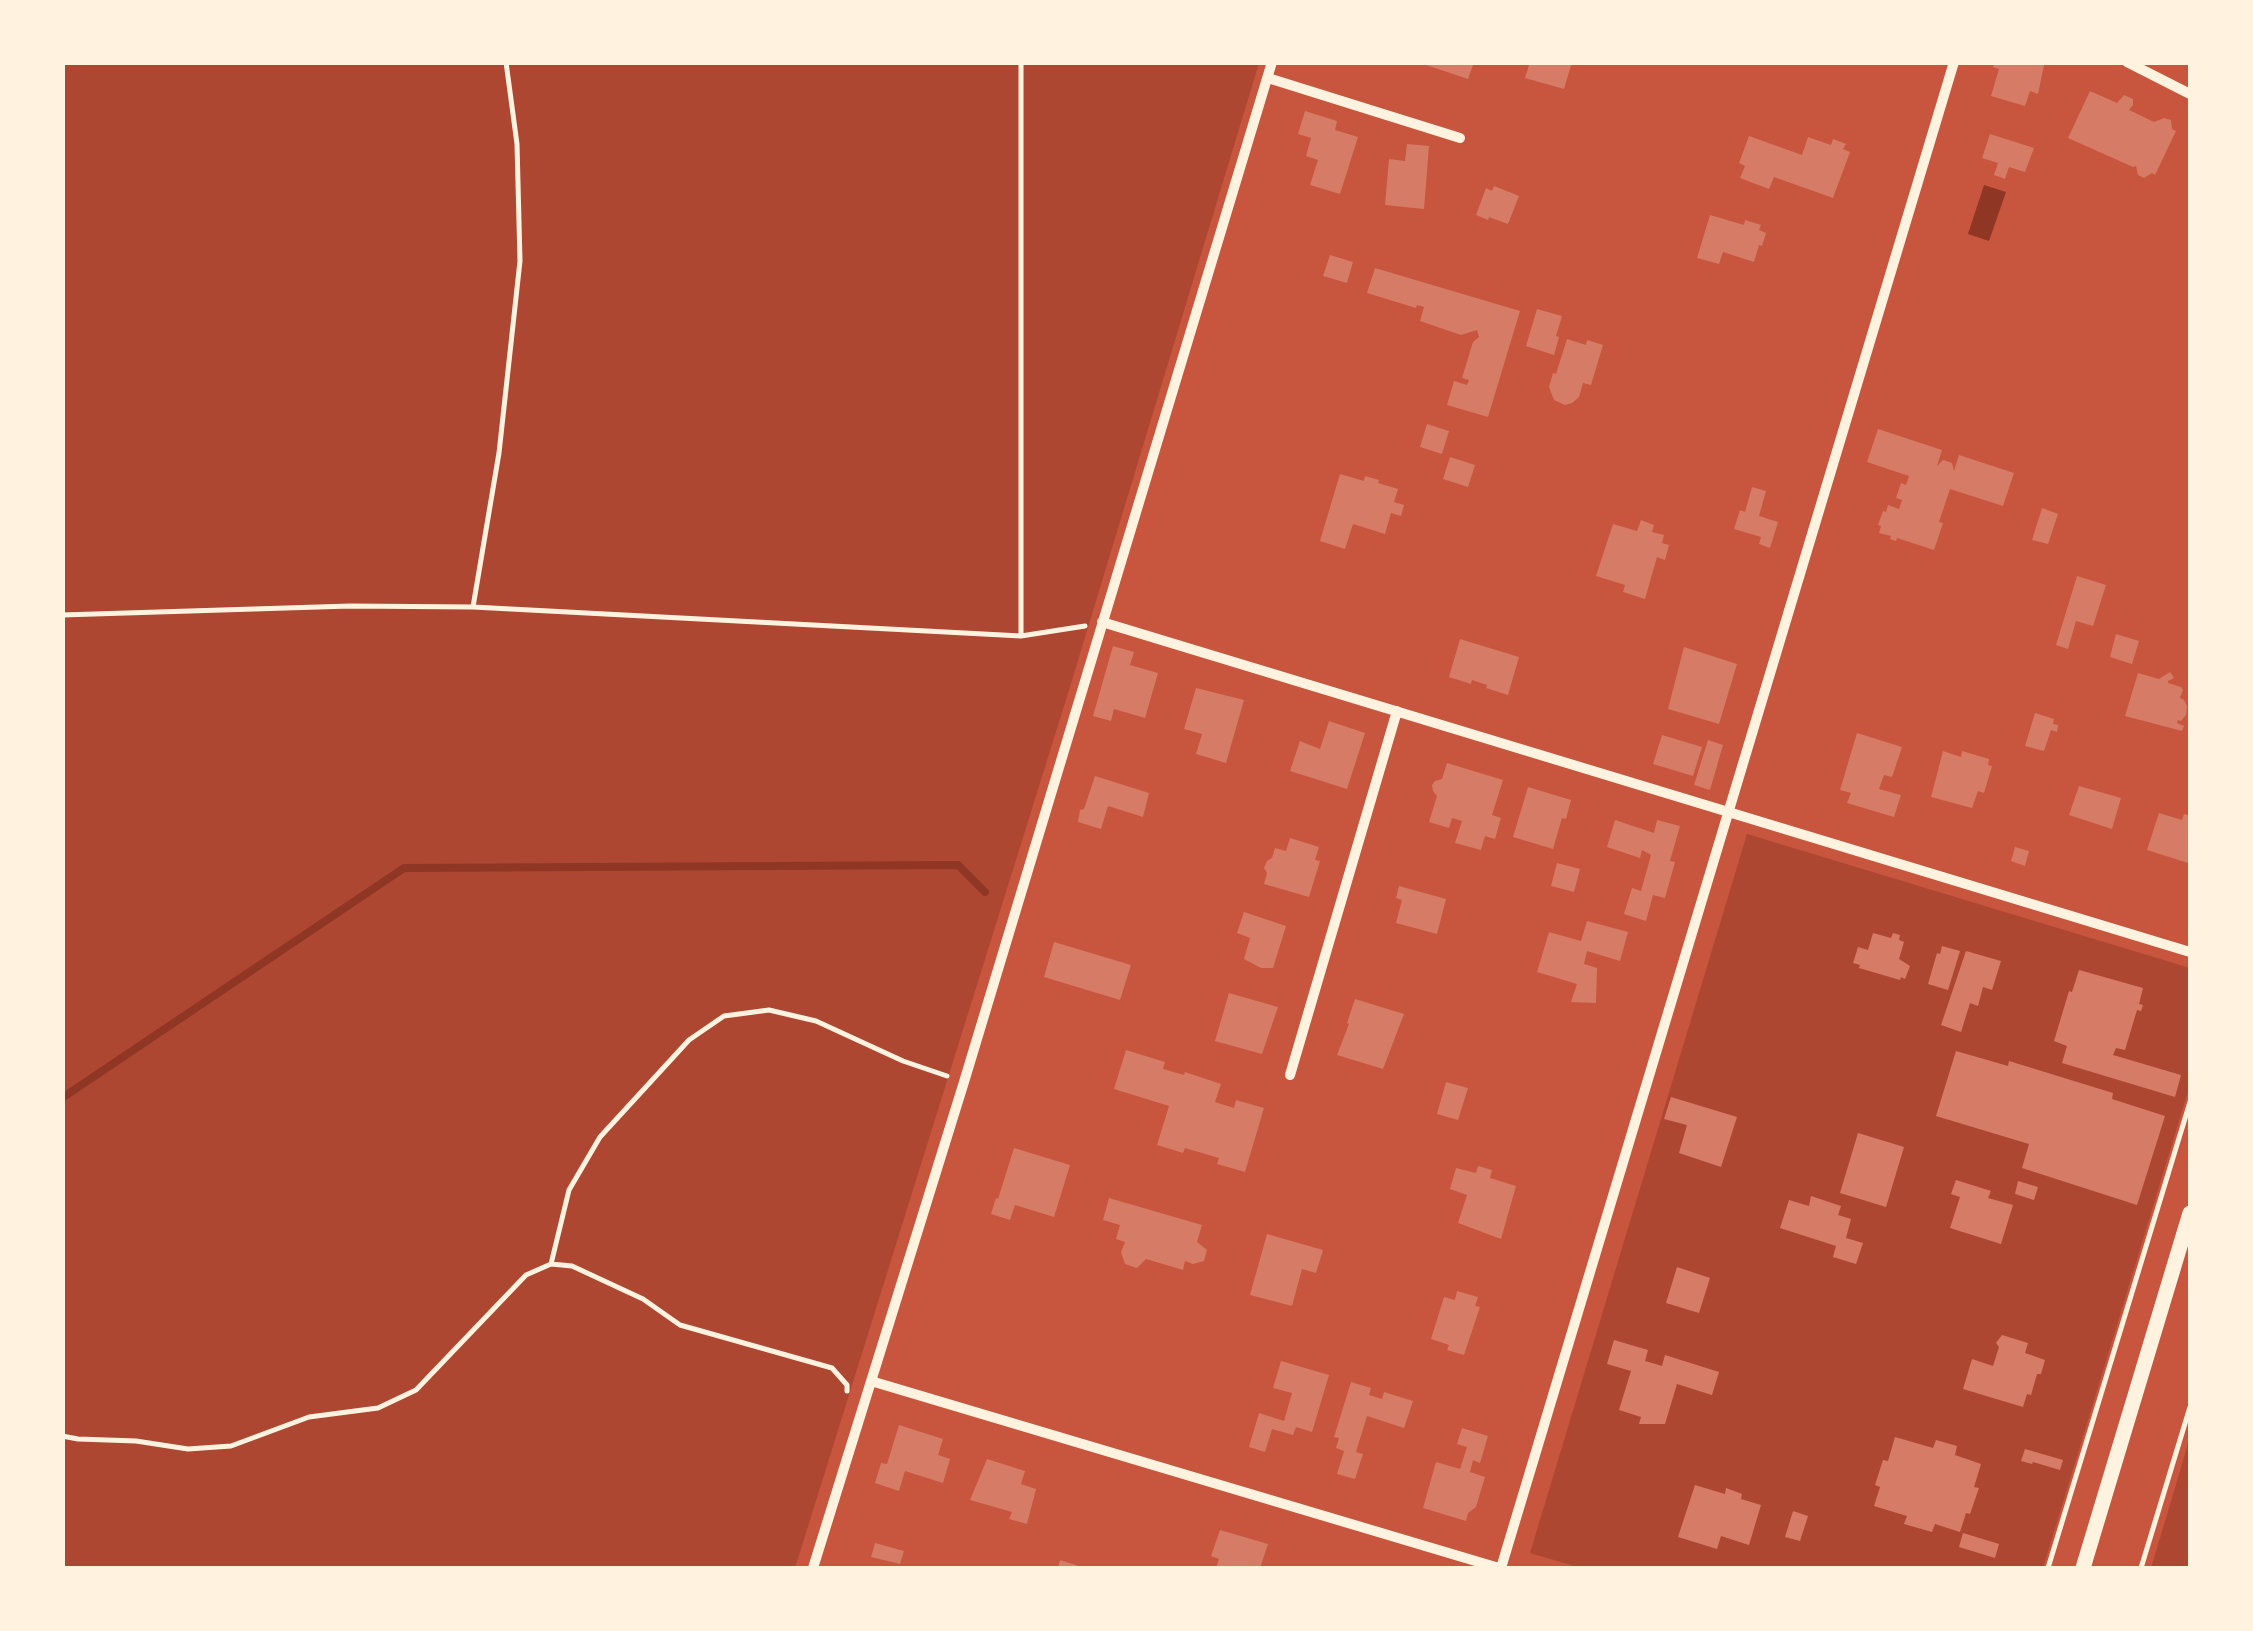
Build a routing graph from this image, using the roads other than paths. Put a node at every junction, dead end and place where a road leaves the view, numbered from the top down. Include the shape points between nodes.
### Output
1 (1272, 62) edge
2 (1954, 62) edge
3 (2128, 62) edge
4 (1268, 78) junction
5 (2190, 94) edge
6 (1460, 138) dead end
7 (1102, 622) junction
8 (1397, 710) junction
9 (1729, 810) junction
10 (2190, 952) edge
11 (1290, 1076) dead end
12 (2190, 1213) edge
13 (871, 1381) junction
14 (813, 1568) edge
15 (1500, 1568) edge
16 (2083, 1568) edge

1 - 4 street
2 - 9 street
3 - 5 street
4 - 6 street
4 - 7 street
7 - 8 street
7 - 13 street
8 - 9 street
8 - 11 street
9 - 10 street
9 - 15 street
12 - 16 street
13 - 14 street
13 - 15 street

